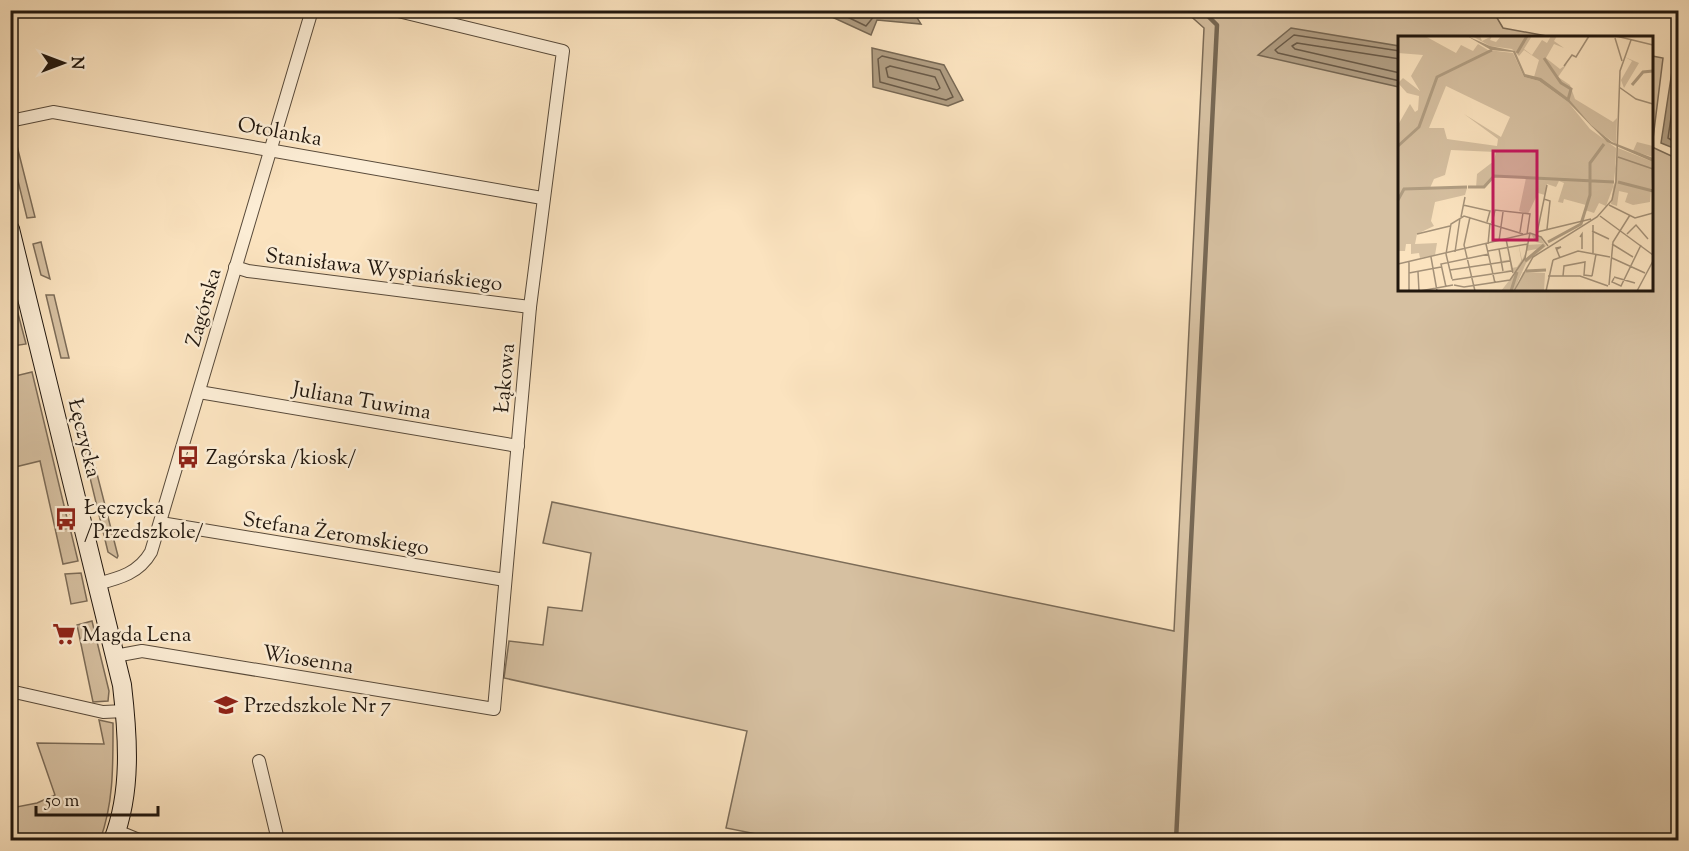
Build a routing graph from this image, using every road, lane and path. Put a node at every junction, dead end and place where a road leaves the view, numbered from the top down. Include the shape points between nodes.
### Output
1 (312, 10) edge
2 (394, 10) edge
3 (10, 121) edge
4 (270, 149) junction
5 (543, 198) junction
6 (10, 229) edge
7 (15, 263) edge
8 (235, 267) junction
9 (530, 307) junction
10 (199, 392) junction
11 (518, 446) junction
12 (161, 523) junction
13 (505, 580) junction
14 (97, 584) junction
15 (115, 656) junction
16 (10, 691) edge
17 (494, 709) joint
18 (125, 711) junction
19 (259, 761) dead end
20 (115, 836) edge
21 (138, 840) edge
22 (278, 840) edge

1 - 4 street, Zagórska
2 - 5 street, Łąkowa via 563,51
3 - 4 street, Otolanka via 53,112
4 - 5 street, Otolanka
4 - 8 street, Zagórska
5 - 9 street, Łąkowa
6 - 7 main road, Łęczycka
7 - 14 main road, Łęczycka
8 - 9 street, Stanisława Wyspiańskiego via 248,272
8 - 10 street, Zagórska
9 - 11 street, Łąkowa
10 - 11 street, Juliana Tuwima
10 - 12 street, Zagórska
11 - 13 street, Łąkowa
12 - 13 street, Stefana Żeromskiego
12 - 14 street, Zagórska via 144,564 120,578
13 - 17 street, Łąkowa
14 - 15 main road, Łęczycka
15 - 17 street, Wiosenna via 142,651
15 - 18 main road, Łęczycka
16 - 18 street via 103,712
18 - 20 main road, Łęczycka via 127,764
19 - 22 street
20 - 21 street

